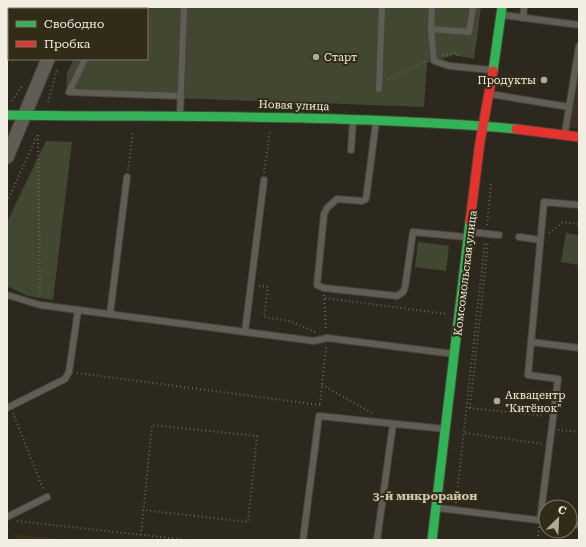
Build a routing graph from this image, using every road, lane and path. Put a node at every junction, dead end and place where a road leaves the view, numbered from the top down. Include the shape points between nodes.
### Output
1 (184, 7) edge
2 (382, 7) edge
3 (432, 7) edge
4 (473, 7) edge
5 (524, 7) edge
6 (502, 11) edge
7 (523, 18) junction
8 (579, 25) edge
9 (431, 29) junction
10 (579, 46) edge
11 (578, 55) edge
12 (457, 56) dead end
13 (434, 57) junction
14 (85, 60) edge
15 (54, 62) edge
16 (493, 70) junction
17 (379, 86) joint
18 (19, 93) dead end
19 (489, 94) junction
20 (180, 96) junction
21 (9, 104) dead end
22 (47, 105) dead end
23 (570, 106) junction
24 (7, 115) edge
25 (24, 116) junction
26 (180, 117) junction
27 (353, 119) junction
28 (376, 120) junction
29 (483, 126) junction
30 (565, 136) junction
31 (132, 137) dead end
32 (579, 137) edge
33 (269, 139) dead end
34 (350, 150) dead end
35 (7, 156) edge
36 (129, 165) dead end
37 (265, 167) dead end
38 (127, 177) dead end
39 (264, 180) dead end
40 (491, 182) dead end
41 (7, 202) edge
42 (579, 205) edge
43 (579, 224) edge
44 (550, 233) dead end
45 (499, 234) dead end
46 (470, 235) junction
47 (487, 235) junction
48 (519, 238) dead end
49 (540, 240) junction
50 (251, 285) junction
51 (324, 294) dead end
52 (7, 295) edge
53 (324, 298) junction
54 (40, 305) junction
55 (78, 310) junction
56 (110, 314) junction
57 (451, 314) dead end
58 (245, 332) junction
59 (327, 338) junction
60 (531, 342) junction
61 (579, 348) edge
62 (455, 354) junction
63 (69, 372) junction
64 (322, 385) junction
65 (320, 405) junction
66 (9, 407) edge
67 (469, 408) junction
68 (373, 413) dead end
69 (316, 415) junction
70 (544, 416) dead end
71 (392, 424) junction
72 (446, 430) junction
73 (465, 433) junction
74 (549, 444) junction
75 (47, 497) joint
76 (545, 499) edge
77 (436, 508) junction
78 (143, 510) junction
79 (455, 510) junction
80 (7, 517) edge
81 (538, 520) edge
82 (14, 521) dead end
83 (141, 535) junction
84 (161, 539) edge
85 (187, 540) edge
86 (304, 540) edge
87 (377, 540) edge
88 (432, 540) edge

1 - 20 lane
2 - 17 lane
3 - 9 lane
4 - 9 lane via 469,32
5 - 7 lane
6 - 7 lane
6 - 16 street, Комсомольская улица
7 - 8 lane
9 - 13 lane
10 - 11 lane
11 - 23 lane
12 - 13 path via 457,53 453,52
13 - 16 lane via 434,61 450,66
13 - 17 path
14 - 20 lane via 69,92
15 - 22 path
15 - 25 street
16 - 19 street, Комсомольская улица
18 - 21 path
19 - 23 lane
19 - 29 street, Комсомольская улица
20 - 26 lane
23 - 30 lane
24 - 25 street, Новая улица
25 - 26 street, Новая улица
25 - 35 street
26 - 27 street, Новая улица via 271,116
27 - 28 street, Новая улица
27 - 34 lane
28 - 29 street, Новая улица
28 - 46 lane via 366,199 337,199 325,211 317,285 324,288 397,296 406,287 413,232
29 - 30 street, Новая улица
29 - 46 street, Комсомольская улица
30 - 32 street, Новая улица
31 - 36 path
33 - 37 path
38 - 56 lane
39 - 50 lane
40 - 47 path
41 - 54 path via 38,135
42 - 49 lane via 544,202
43 - 44 path via 564,222
45 - 47 lane
46 - 47 lane
46 - 62 street, Комсомольская улица
47 - 67 path
47 - 67 path
48 - 49 lane
49 - 60 lane
50 - 58 lane
50 - 59 path via 268,287 264,317 290,321
51 - 53 path
52 - 54 lane
53 - 57 path
53 - 59 path
54 - 55 lane
55 - 56 lane
55 - 63 lane
56 - 58 lane
58 - 59 lane via 314,341
59 - 62 lane
59 - 64 path
60 - 61 lane
60 - 74 lane via 528,375 558,379
62 - 72 street, Комсомольская улица
63 - 65 path
63 - 66 lane via 65,379
64 - 65 path
64 - 68 path
65 - 69 path
66 - 75 path
67 - 70 path
67 - 73 path
69 - 71 lane
69 - 86 lane
71 - 72 lane
71 - 87 lane
72 - 77 street, Комсомольская улица
73 - 74 path
73 - 79 path
74 - 76 lane
75 - 80 lane
77 - 79 lane
77 - 88 street, Комсомольская улица
78 - 78 path via 248,522 257,436 152,425
78 - 83 path
79 - 81 lane
82 - 83 path
83 - 84 path
84 - 85 path

